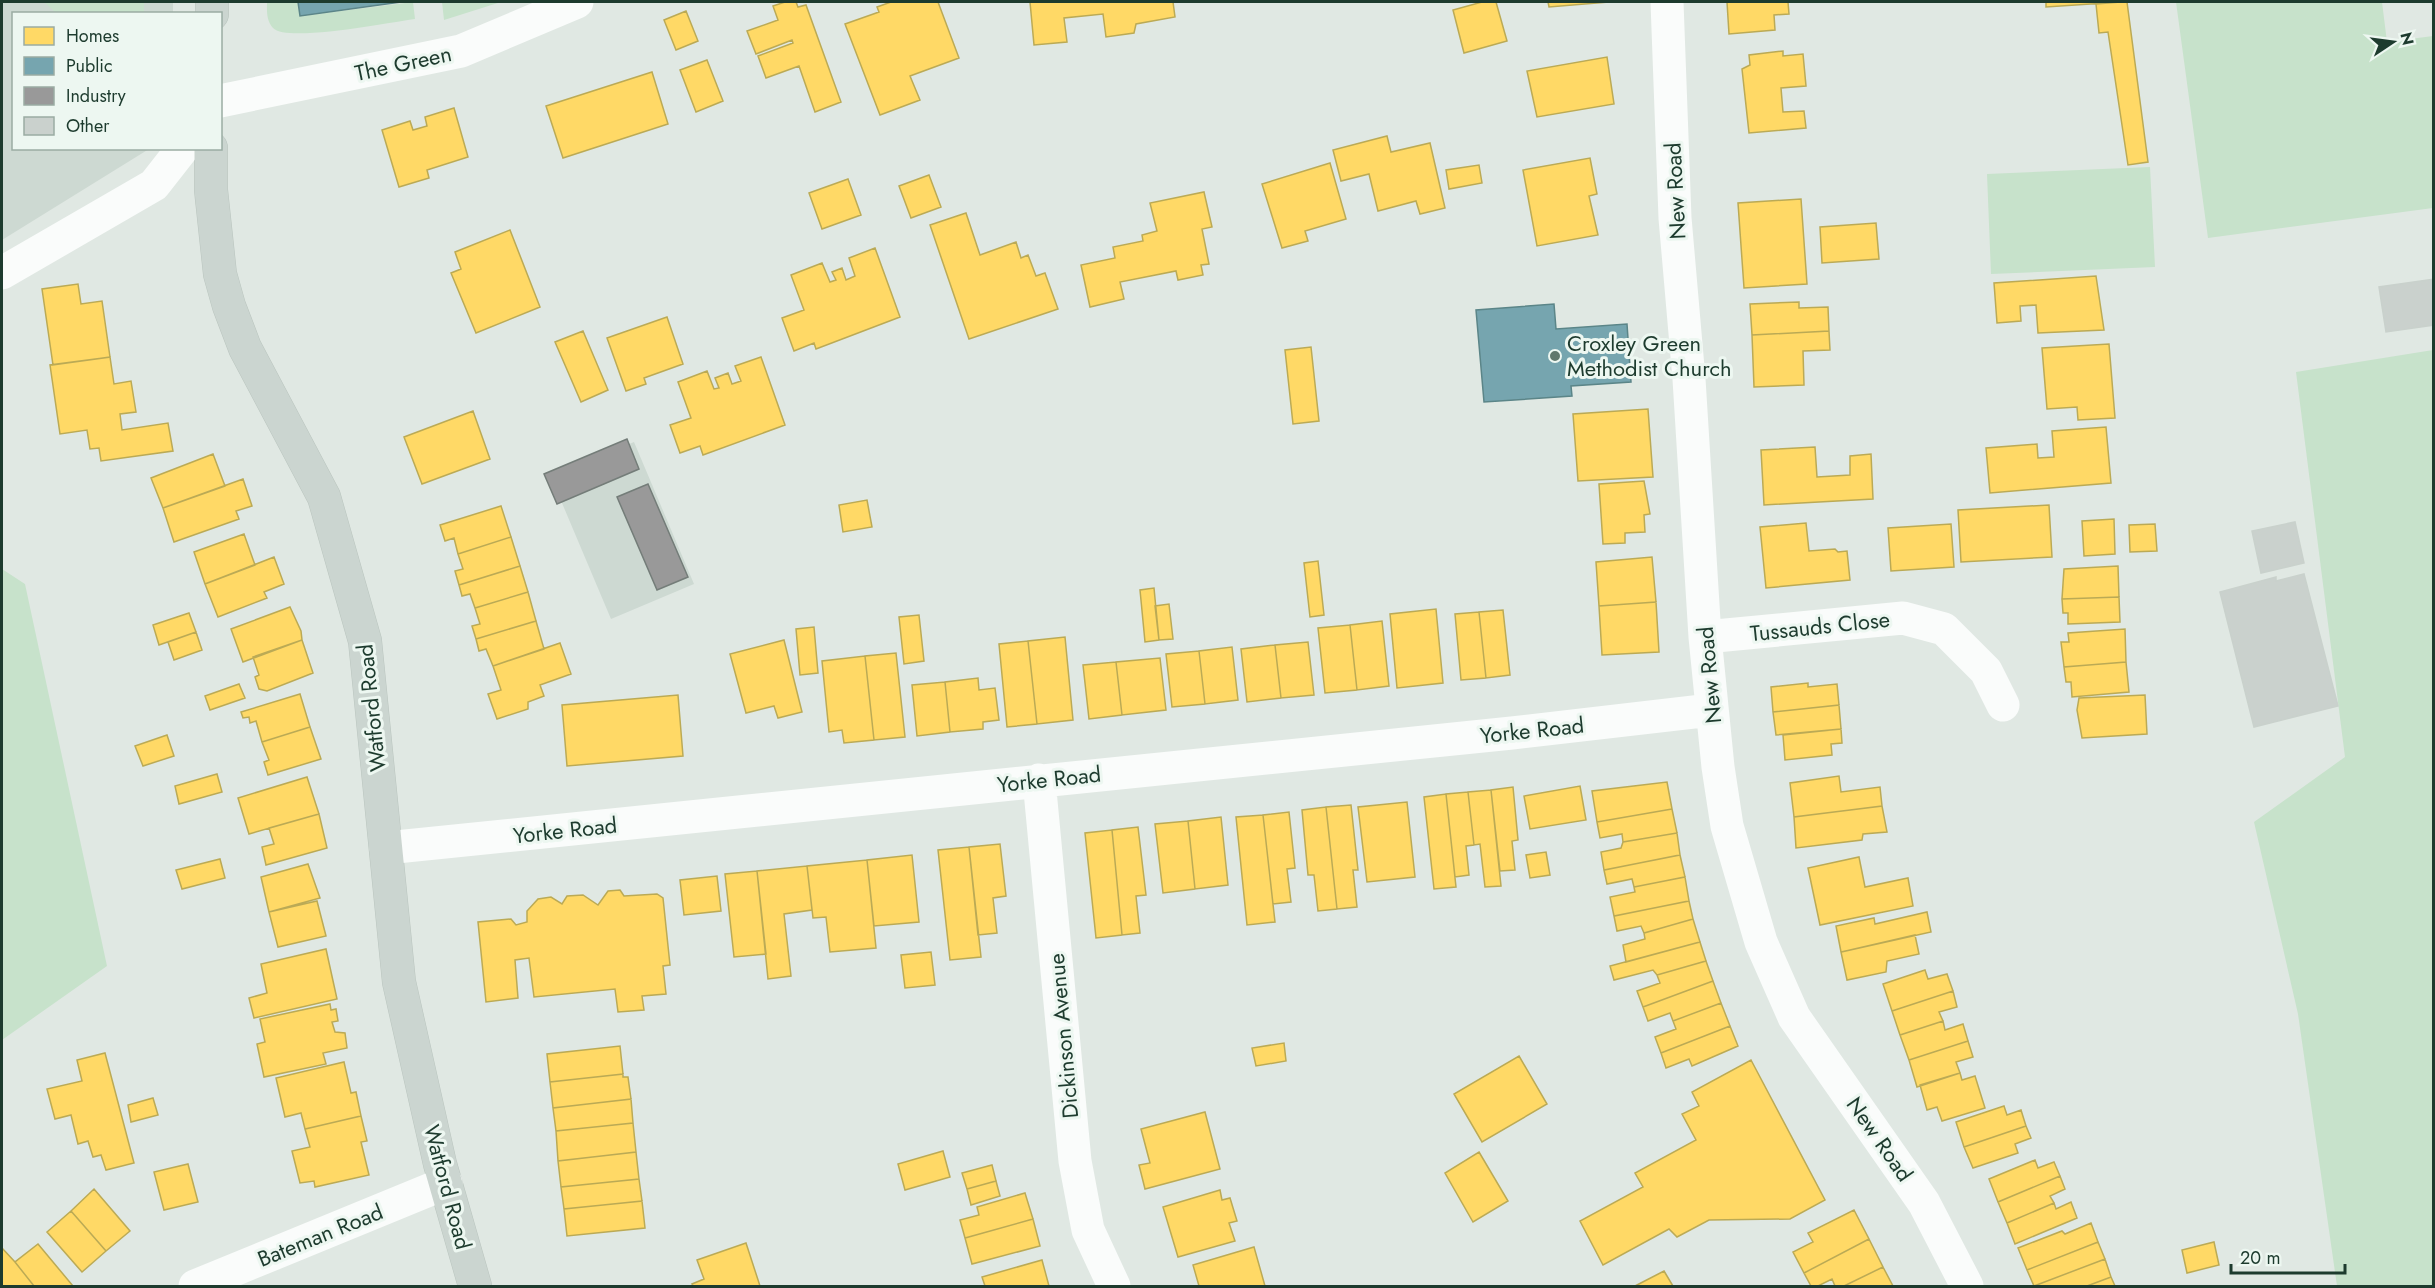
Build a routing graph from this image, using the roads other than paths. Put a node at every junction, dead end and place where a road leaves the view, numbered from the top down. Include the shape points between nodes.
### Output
1 (577, 2) edge
2 (1667, 2) edge
3 (222, 101) edge
4 (181, 150) edge
5 (211, 150) edge
6 (2, 273) edge
7 (1705, 637) junction
8 (2003, 705) dead end
9 (1711, 710) junction
10 (1039, 780) junction
11 (386, 848) junction
12 (446, 1183) junction
13 (195, 1287) edge
14 (475, 1287) edge
15 (1114, 1287) edge
16 (1967, 1287) edge

1 - 3 street, The Green via 461,51
2 - 7 street, New Road via 1675,218
4 - 6 street via 154,184
5 - 11 main road, Watford Road via 219,263 229,306 245,348 324,497 365,641
7 - 8 street, Tussauds Close via 1903,618 1944,629 1986,671
7 - 9 street, New Road
9 - 10 street, Yorke Road
9 - 16 street, New Road via 1727,826 1747,902 1781,989 1794,1017 1923,1203
10 - 11 street, Yorke Road
10 - 15 street, Dickinson Avenue via 1075,1161 1088,1230
11 - 12 main road, Watford Road via 399,982
12 - 13 street, Bateman Road
12 - 14 main road, Watford Road

